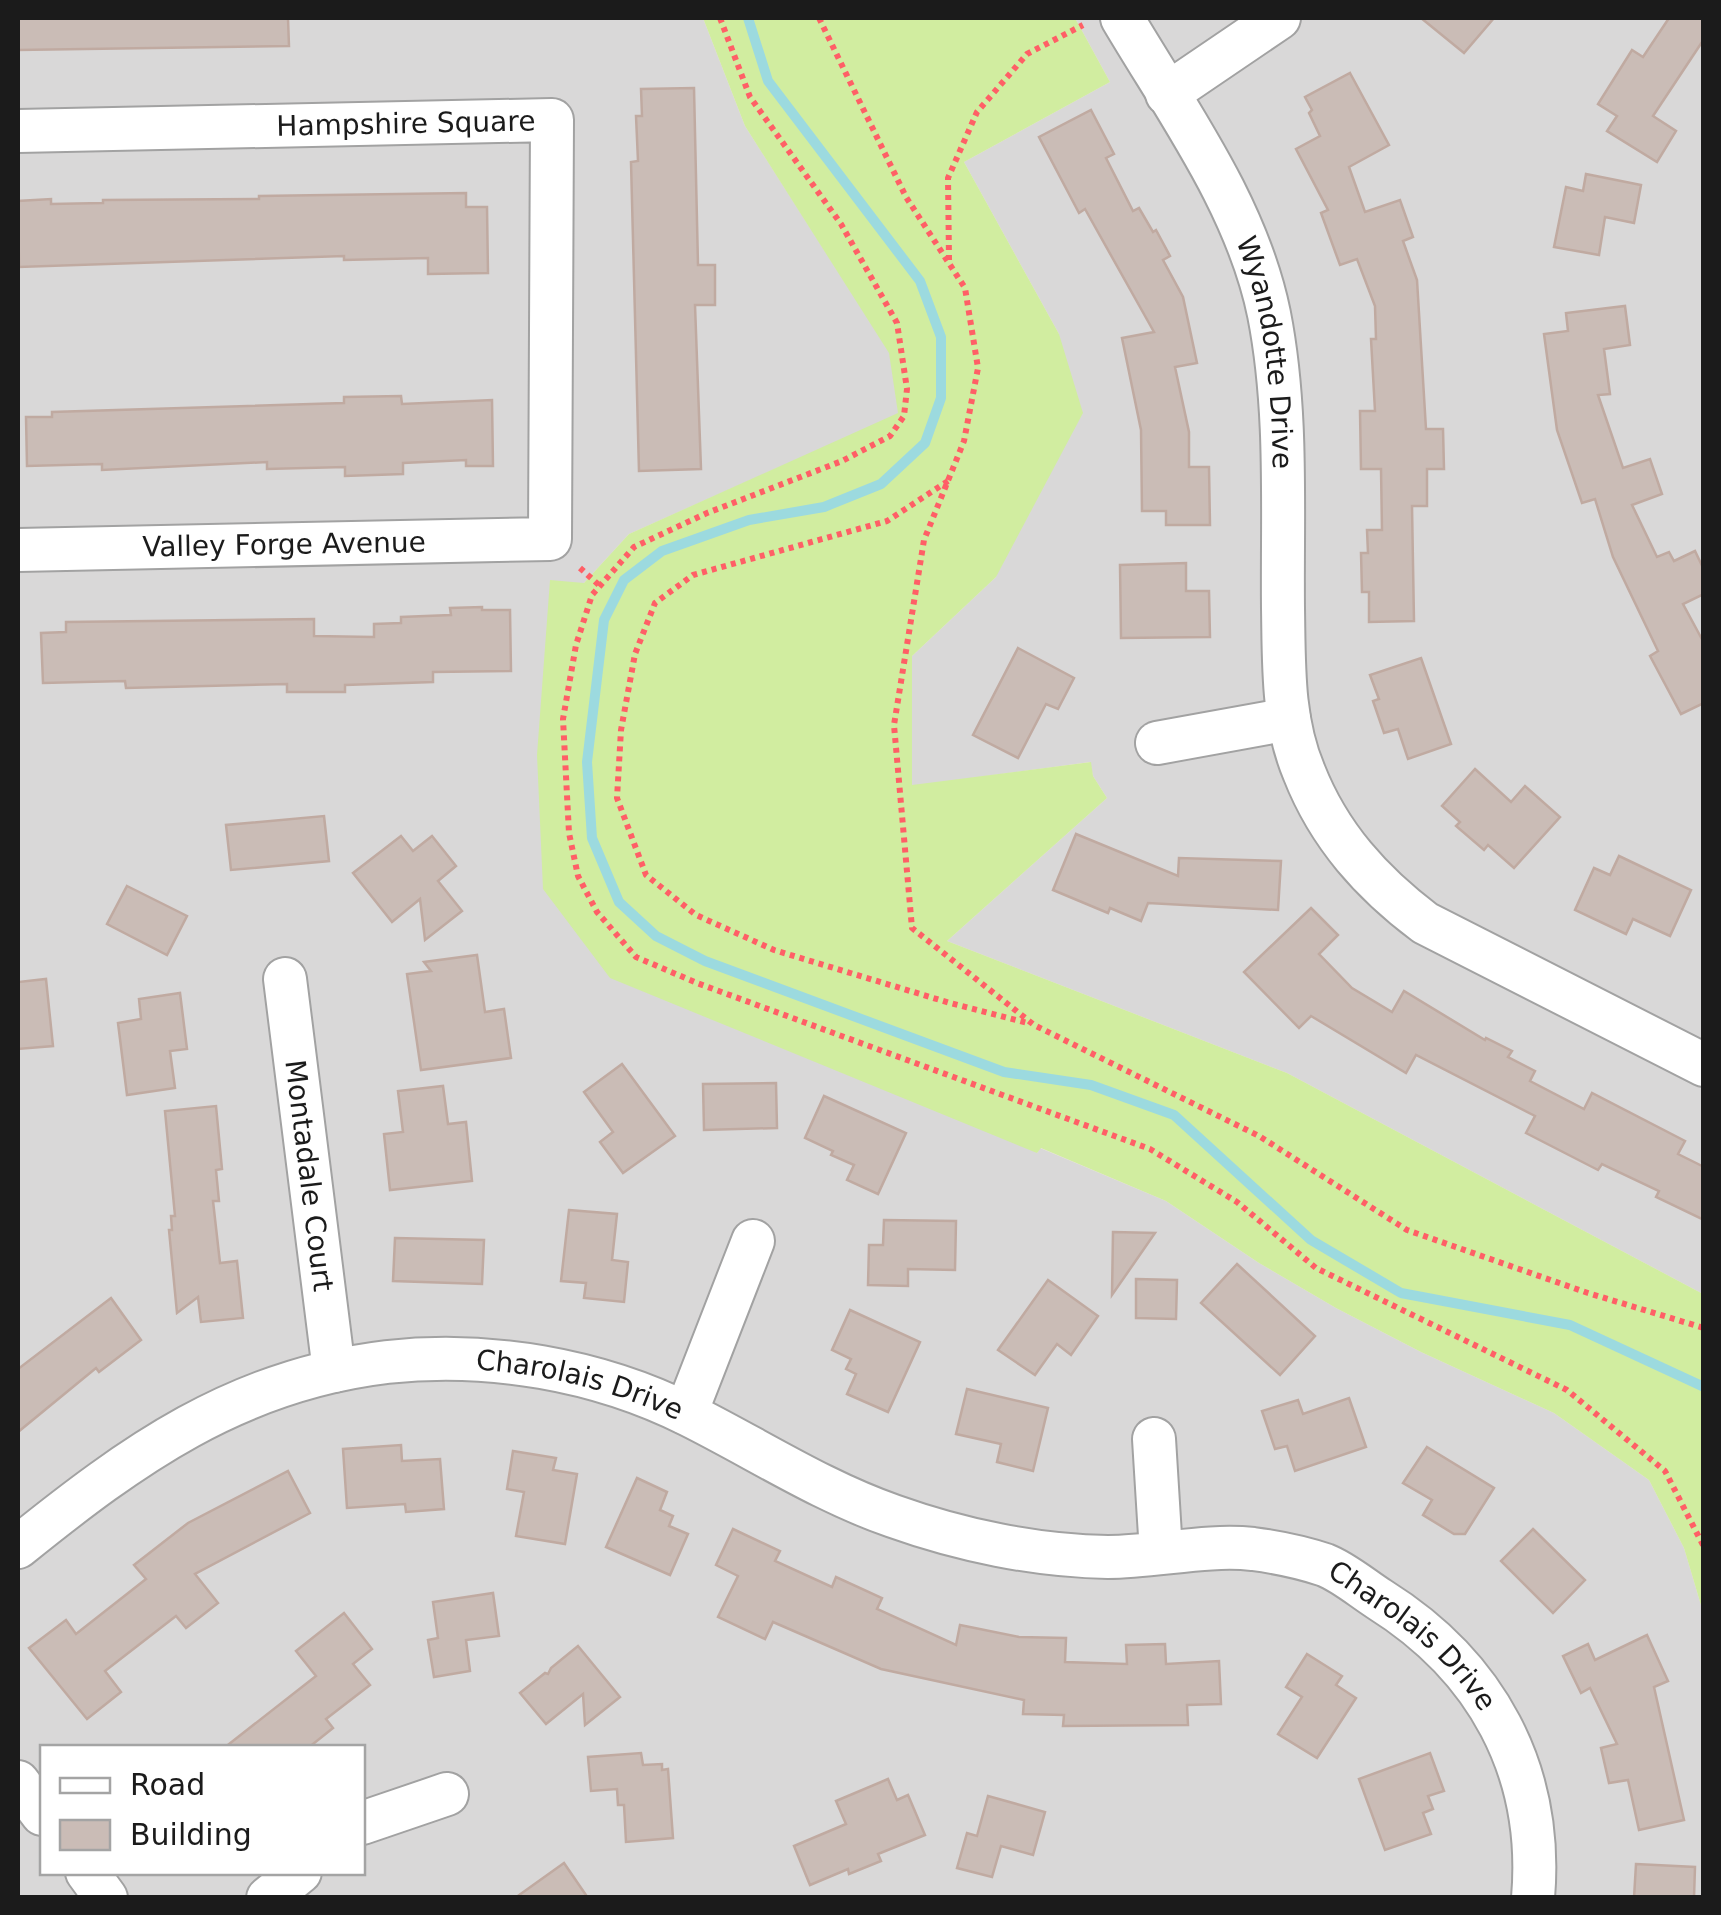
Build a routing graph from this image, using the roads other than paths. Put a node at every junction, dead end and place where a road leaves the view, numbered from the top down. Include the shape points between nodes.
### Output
1 (1279, 18) edge
2 (1102, 21) edge
3 (1167, 94) junction
4 (18, 131) edge
5 (18, 550) edge
6 (565, 554) joint
7 (1289, 719) junction
8 (1157, 742) dead end
9 (286, 979) dead end
10 (1704, 1065) edge
11 (753, 1241) dead end
12 (334, 1371) junction
13 (686, 1413) junction
14 (1154, 1439) dead end
15 (18, 1547) edge
16 (1161, 1552) junction
17 (18, 1782) edge
18 (447, 1794) dead end
19 (40, 1811) edge
20 (365, 1822) edge
21 (89, 1875) edge
22 (296, 1875) edge
23 (1534, 1883) edge
24 (106, 1898) edge
25 (268, 1898) edge

1 - 3 street
2 - 3 street, Wyandotte Drive
3 - 7 street, Wyandotte Drive via 1228,198 1268,309 1280,402
4 - 6 street, Hampshire Square via 552,120
5 - 6 street, Valley Forge Avenue
7 - 8 street
7 - 10 street, Wyandotte Drive via 1303,771 1327,820 1390,896 1457,942
9 - 12 street, Montadale Court
11 - 13 street
12 - 13 street, Charolais Drive via 450,1358 509,1362 614,1383
12 - 15 street, Charolais Drive via 224,1408 165,1438
13 - 16 street, Charolais Drive via 822,1487 968,1538 1109,1557
14 - 16 street
16 - 23 street, Charolais Drive via 1252,1549 1327,1566 1449,1652 1508,1739 1526,1789
17 - 19 street
18 - 20 street
21 - 24 street
22 - 25 street

